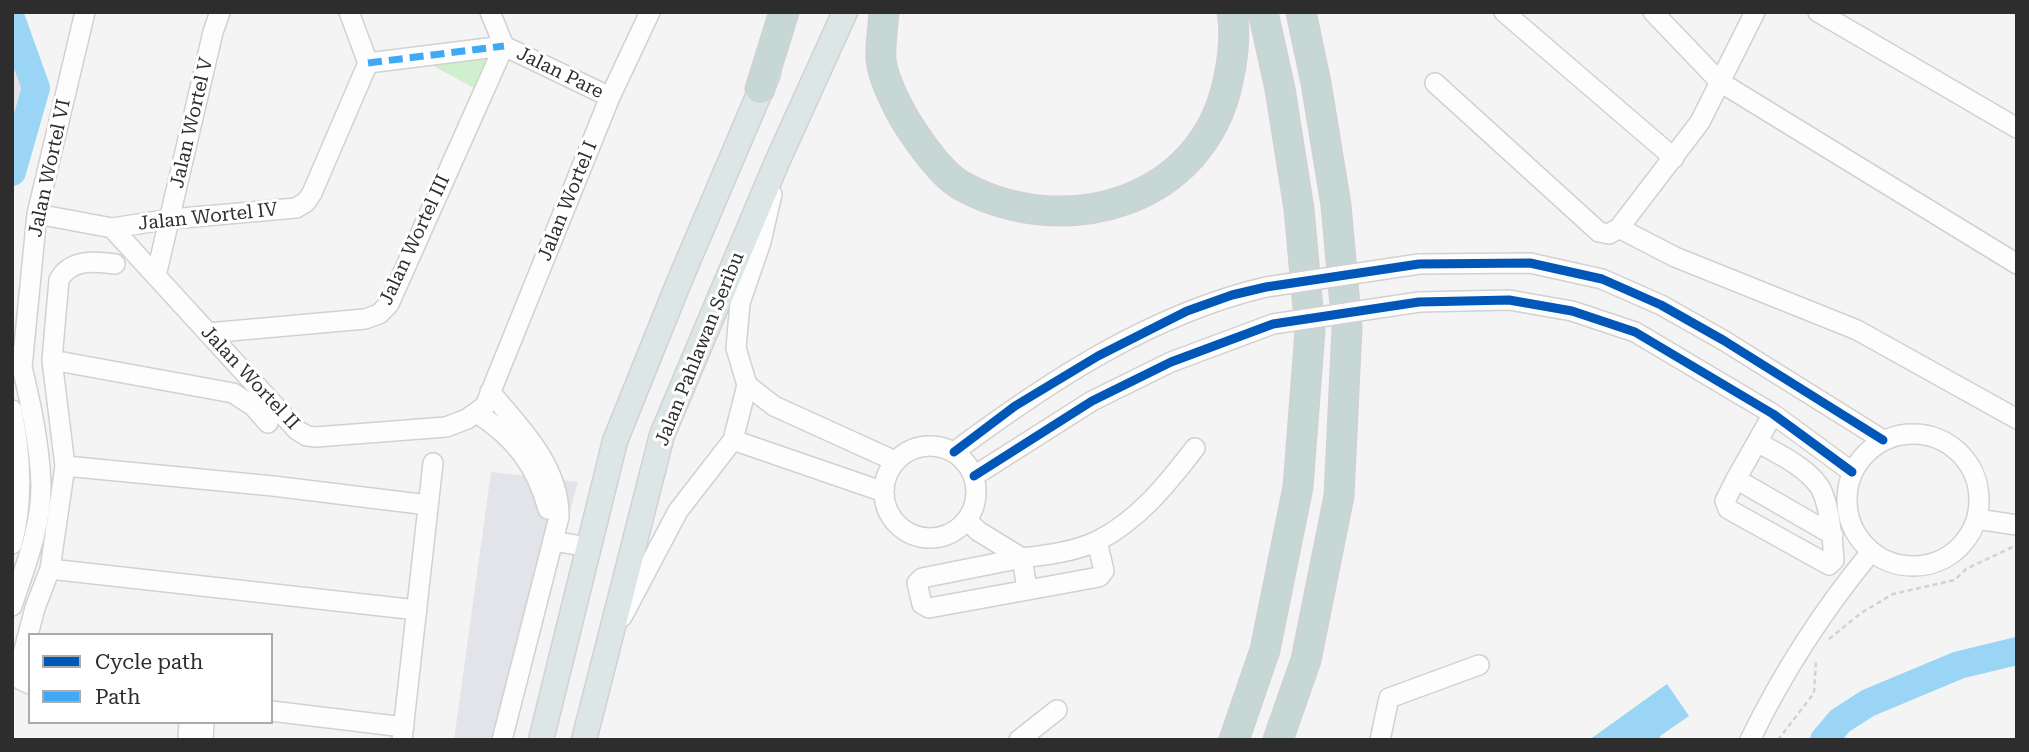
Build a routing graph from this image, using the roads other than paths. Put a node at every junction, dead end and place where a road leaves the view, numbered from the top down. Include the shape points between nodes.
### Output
1 (85, 12) edge
2 (220, 12) edge
3 (349, 12) edge
4 (490, 12) edge
5 (650, 12) edge
6 (785, 12) edge
7 (796, 12) edge
8 (845, 12) edge
9 (884, 12) edge
10 (1232, 12) edge
11 (1263, 12) edge
12 (1301, 12) edge
13 (1504, 12) edge
14 (1653, 12) edge
15 (1755, 12) edge
16 (1818, 12) edge
17 (504, 46) junction
18 (368, 63) junction
19 (1720, 82) junction
20 (1435, 83) dead end
21 (760, 89) junction
22 (610, 97) junction
23 (2017, 128) edge
24 (1674, 158) junction
25 (777, 162) junction
26 (37, 214) junction
27 (171, 219) junction
28 (112, 228) junction
29 (1619, 228) junction
30 (2016, 262) edge
31 (115, 264) dead end
32 (156, 276) junction
33 (12, 333) edge
34 (208, 333) junction
35 (52, 360) junction
36 (22, 367) junction
37 (747, 385) junction
38 (490, 392) junction
39 (12, 410) edge
40 (477, 413) junction
41 (1773, 414) junction
42 (2017, 419) edge
43 (268, 423) dead end
44 (733, 440) junction
45 (1883, 440) junction
46 (1757, 442) junction
47 (1195, 448) dead end
48 (954, 452) junction
49 (895, 461) junction
50 (433, 463) dead end
51 (65, 466) junction
52 (1852, 472) junction
53 (974, 476) junction
54 (1736, 479) junction
55 (884, 492) junction
56 (428, 505) junction
57 (1977, 519) junction
58 (968, 521) junction
59 (2017, 525) edge
60 (1833, 536) junction
61 (553, 541) junction
62 (1097, 541) junction
63 (12, 544) edge
64 (588, 547) junction
65 (22, 550) edge
66 (1871, 552) junction
67 (1022, 558) junction
68 (50, 569) junction
69 (1027, 589) junction
70 (12, 606) edge
71 (417, 610) junction
72 (28, 633) edge
73 (28, 635) edge
74 (605, 651) junction
75 (1479, 665) dead end
76 (28, 683) edge
77 (1058, 710) dead end
78 (273, 711) edge
79 (403, 733) edge
80 (502, 740) edge
81 (541, 740) edge
82 (584, 740) edge
83 (1019, 740) edge
84 (1234, 740) edge
85 (1278, 740) edge
86 (1380, 740) edge
87 (1750, 740) edge

1 - 26 street, Jalan Wortel VI
2 - 27 street, Jalan Wortel V
3 - 18 street
4 - 17 street, Jalan Pare
5 - 22 street, Jalan Wortel I
6 - 21 highway
7 - 21 main road
8 - 25 main road, Jalan Pahlawan Seribu
9 - 10 highway via 881,62 900,114 927,154 960,185 1007,205 1050,212 1097,209 1139,195 1179,168 1208,135 1224,99 1233,56
11 - 84 highway via 1299,209 1310,331 1298,487 1265,650
12 - 85 highway via 1336,205 1347,328 1339,496 1306,660
13 - 24 street
14 - 19 street
15 - 19 street
16 - 23 street
17 - 18 street
17 - 22 street, Jalan Pare
17 - 34 street, Jalan Wortel III via 389,304 379,314
18 - 27 street, Jalan Wortel IV via 306,202 296,208
19 - 24 street via 1700,122
19 - 30 street
20 - 29 street via 1599,232 1609,234
21 - 64 main road via 615,441
22 - 38 street, Jalan Wortel I
24 - 29 street
25 - 37 street via 761,242 740,303 736,348
25 - 74 main road, Jalan Pahlawan Seribu via 662,435
26 - 28 street
26 - 36 street, Jalan Wortel VI
27 - 28 street, Jalan Wortel IV
27 - 32 street, Jalan Wortel V
28 - 32 street, Jalan Wortel II
29 - 42 street via 1675,257 1857,330
31 - 35 street via 78,263 64,271 59,281
32 - 34 street, Jalan Wortel II
33 - 36 street
34 - 40 street, Jalan Wortel II via 307,436 446,427
35 - 43 street via 233,393 253,405
35 - 51 street
36 - 65 street via 41,487
37 - 44 street
37 - 49 street via 774,406
38 - 40 street
38 - 61 street via 532,442 552,478 560,500
39 - 63 street via 21,478 20,512
40 - 61 street via 525,454 544,493
41 - 46 street
41 - 52 street
41 - 53 street, bridge via 1635,332 1572,311 1509,300 1419,302 1273,324 1171,362 1092,401
44 - 55 street
44 - 74 street via 678,511
45 - 48 street, bridge via 1682,316 1602,279 1530,263 1419,264 1266,287 1187,312 1098,356 1015,406
45 - 52 street via 1865,453
45 - 57 street via 1905,434 1947,443 1975,476
46 - 54 street
46 - 60 street via 1812,477 1821,488
47 - 62 street via 1135,516
48 - 49 street via 923,446
48 - 53 street
49 - 55 street
50 - 56 street
51 - 56 street
51 - 68 street
52 - 66 street via 1848,515 1856,535
53 - 58 street via 977,492
54 - 60 street
54 - 60 street via 1725,501 1728,509 1829,565 1834,560
55 - 58 street via 895,522 923,538 946,535
56 - 71 street
57 - 59 street
57 - 66 street via 1968,539 1952,555 1933,564 1889,563
58 - 67 street
61 - 64 street
61 - 80 street
62 - 67 street
62 - 69 street via 1104,571 1099,577
64 - 81 main road
65 - 70 street
66 - 87 street via 1802,645
67 - 69 street
67 - 69 street via 922,578 917,583 922,604 929,608
68 - 71 street
68 - 72 street
71 - 79 street
73 - 76 street via 18,673
74 - 82 main road, Jalan Pahlawan Seribu
75 - 86 street via 1389,698
77 - 83 street
78 - 79 street

